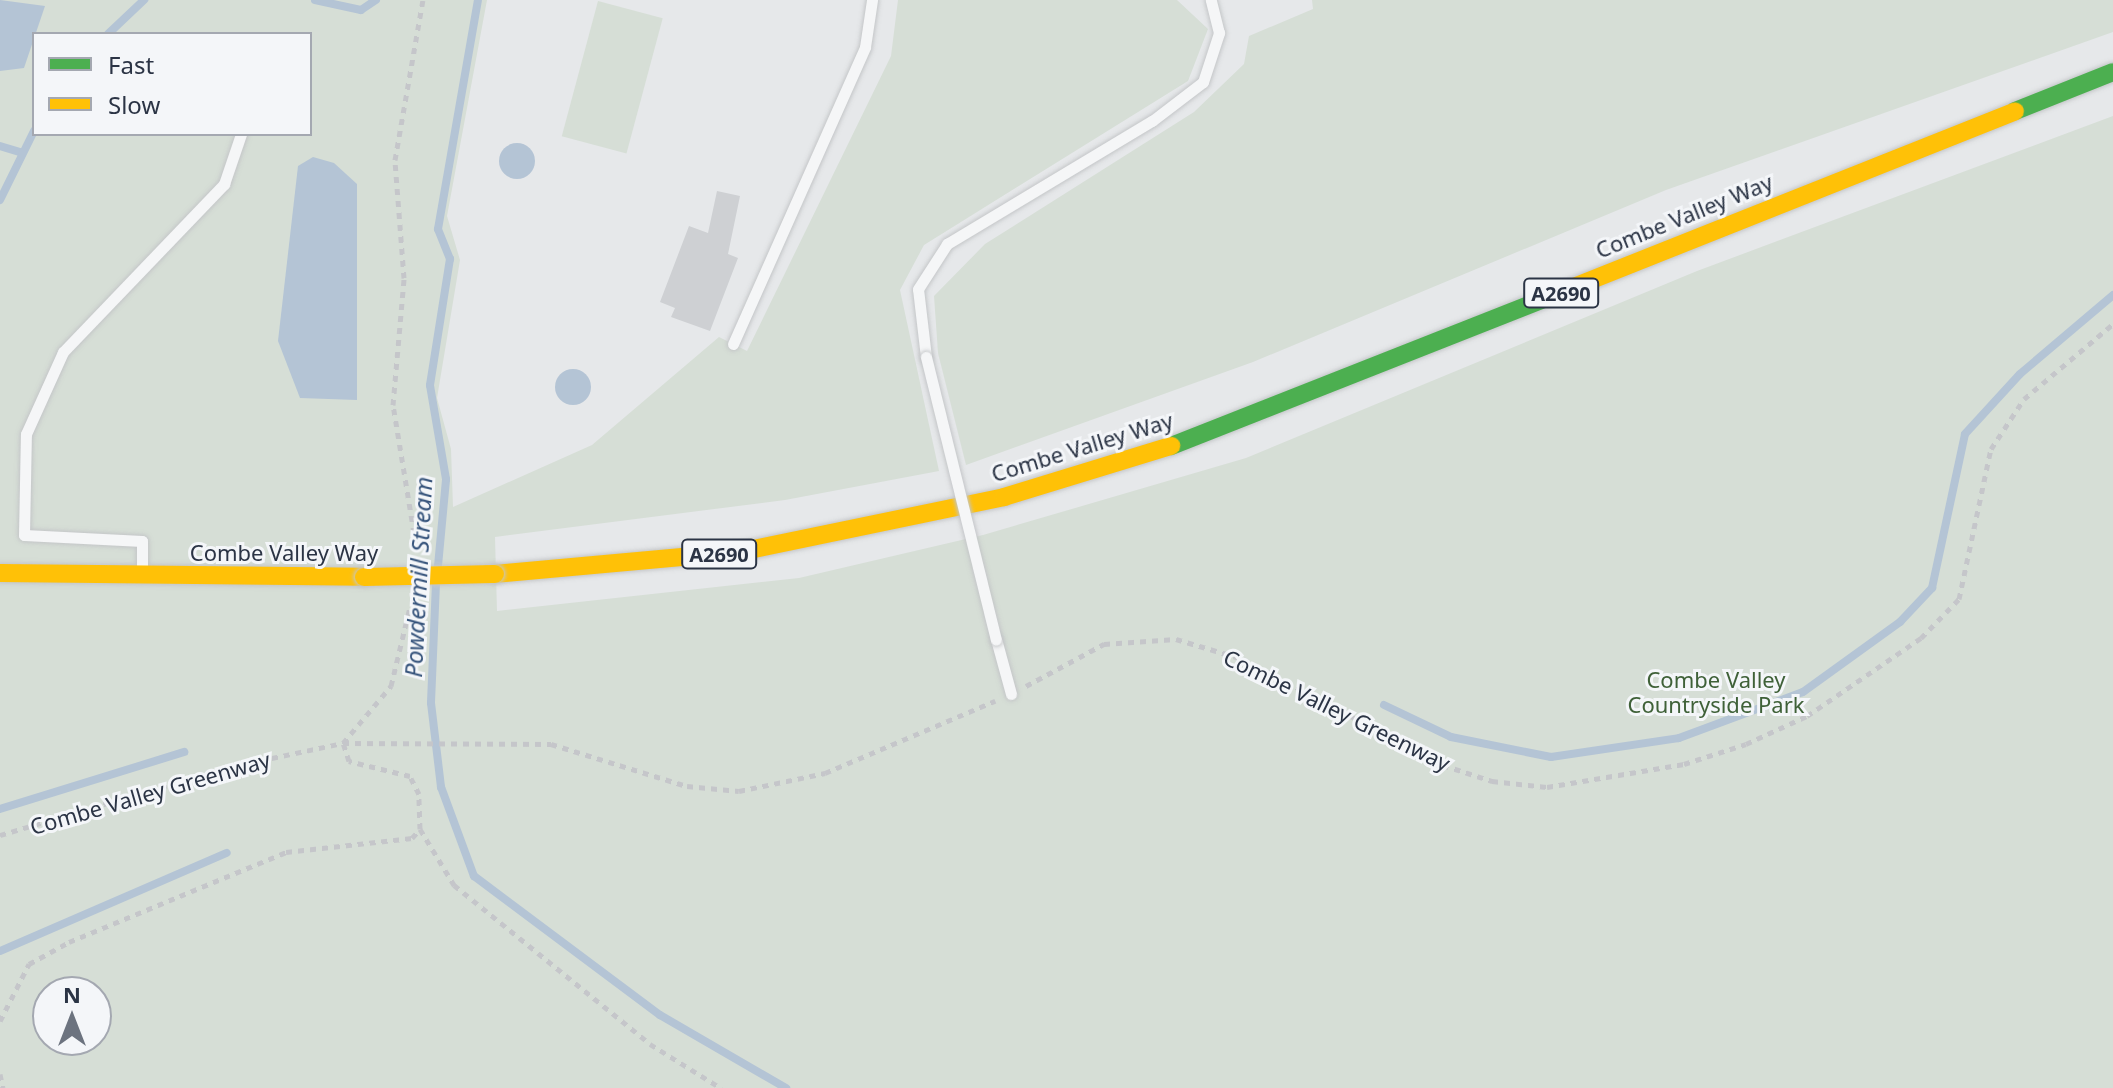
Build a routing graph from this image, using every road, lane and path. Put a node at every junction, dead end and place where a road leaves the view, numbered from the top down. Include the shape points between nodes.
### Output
1 (872, 0) edge
2 (1211, 0) edge
3 (2113, 72) edge
4 (240, 136) edge
5 (2113, 324) edge
6 (733, 344) dead end
7 (0, 573) edge
8 (142, 576) junction
9 (1011, 694) junction
10 (420, 829) dead end
11 (0, 835) edge
12 (0, 1074) edge
13 (3, 1088) edge
14 (721, 1088) edge

1 - 6 lane via 865,47
2 - 9 lane, bridge via 1219,33 1203,82 1152,121 947,244 918,289 926,357
3 - 8 main road, Combe Valley Way / A2690, bridge via 1178,444 1004,497 739,552 495,574
4 - 8 lane via 224,184 63,352 26,434 24,535 142,541
5 - 9 path, Combe Valley Greenway via 2024,399 1991,449 1959,599 1921,638 1807,716 1746,744 1684,764 1547,787 1492,781 1443,765 1243,659 1176,639 1104,644
7 - 8 main road, Combe Valley Way / A2690
9 - 11 path, Combe Valley Greenway via 825,773 739,791 700,789 533,743 369,743 225,768
10 - 14 path via 454,885 650,1044
12 - 13 path

